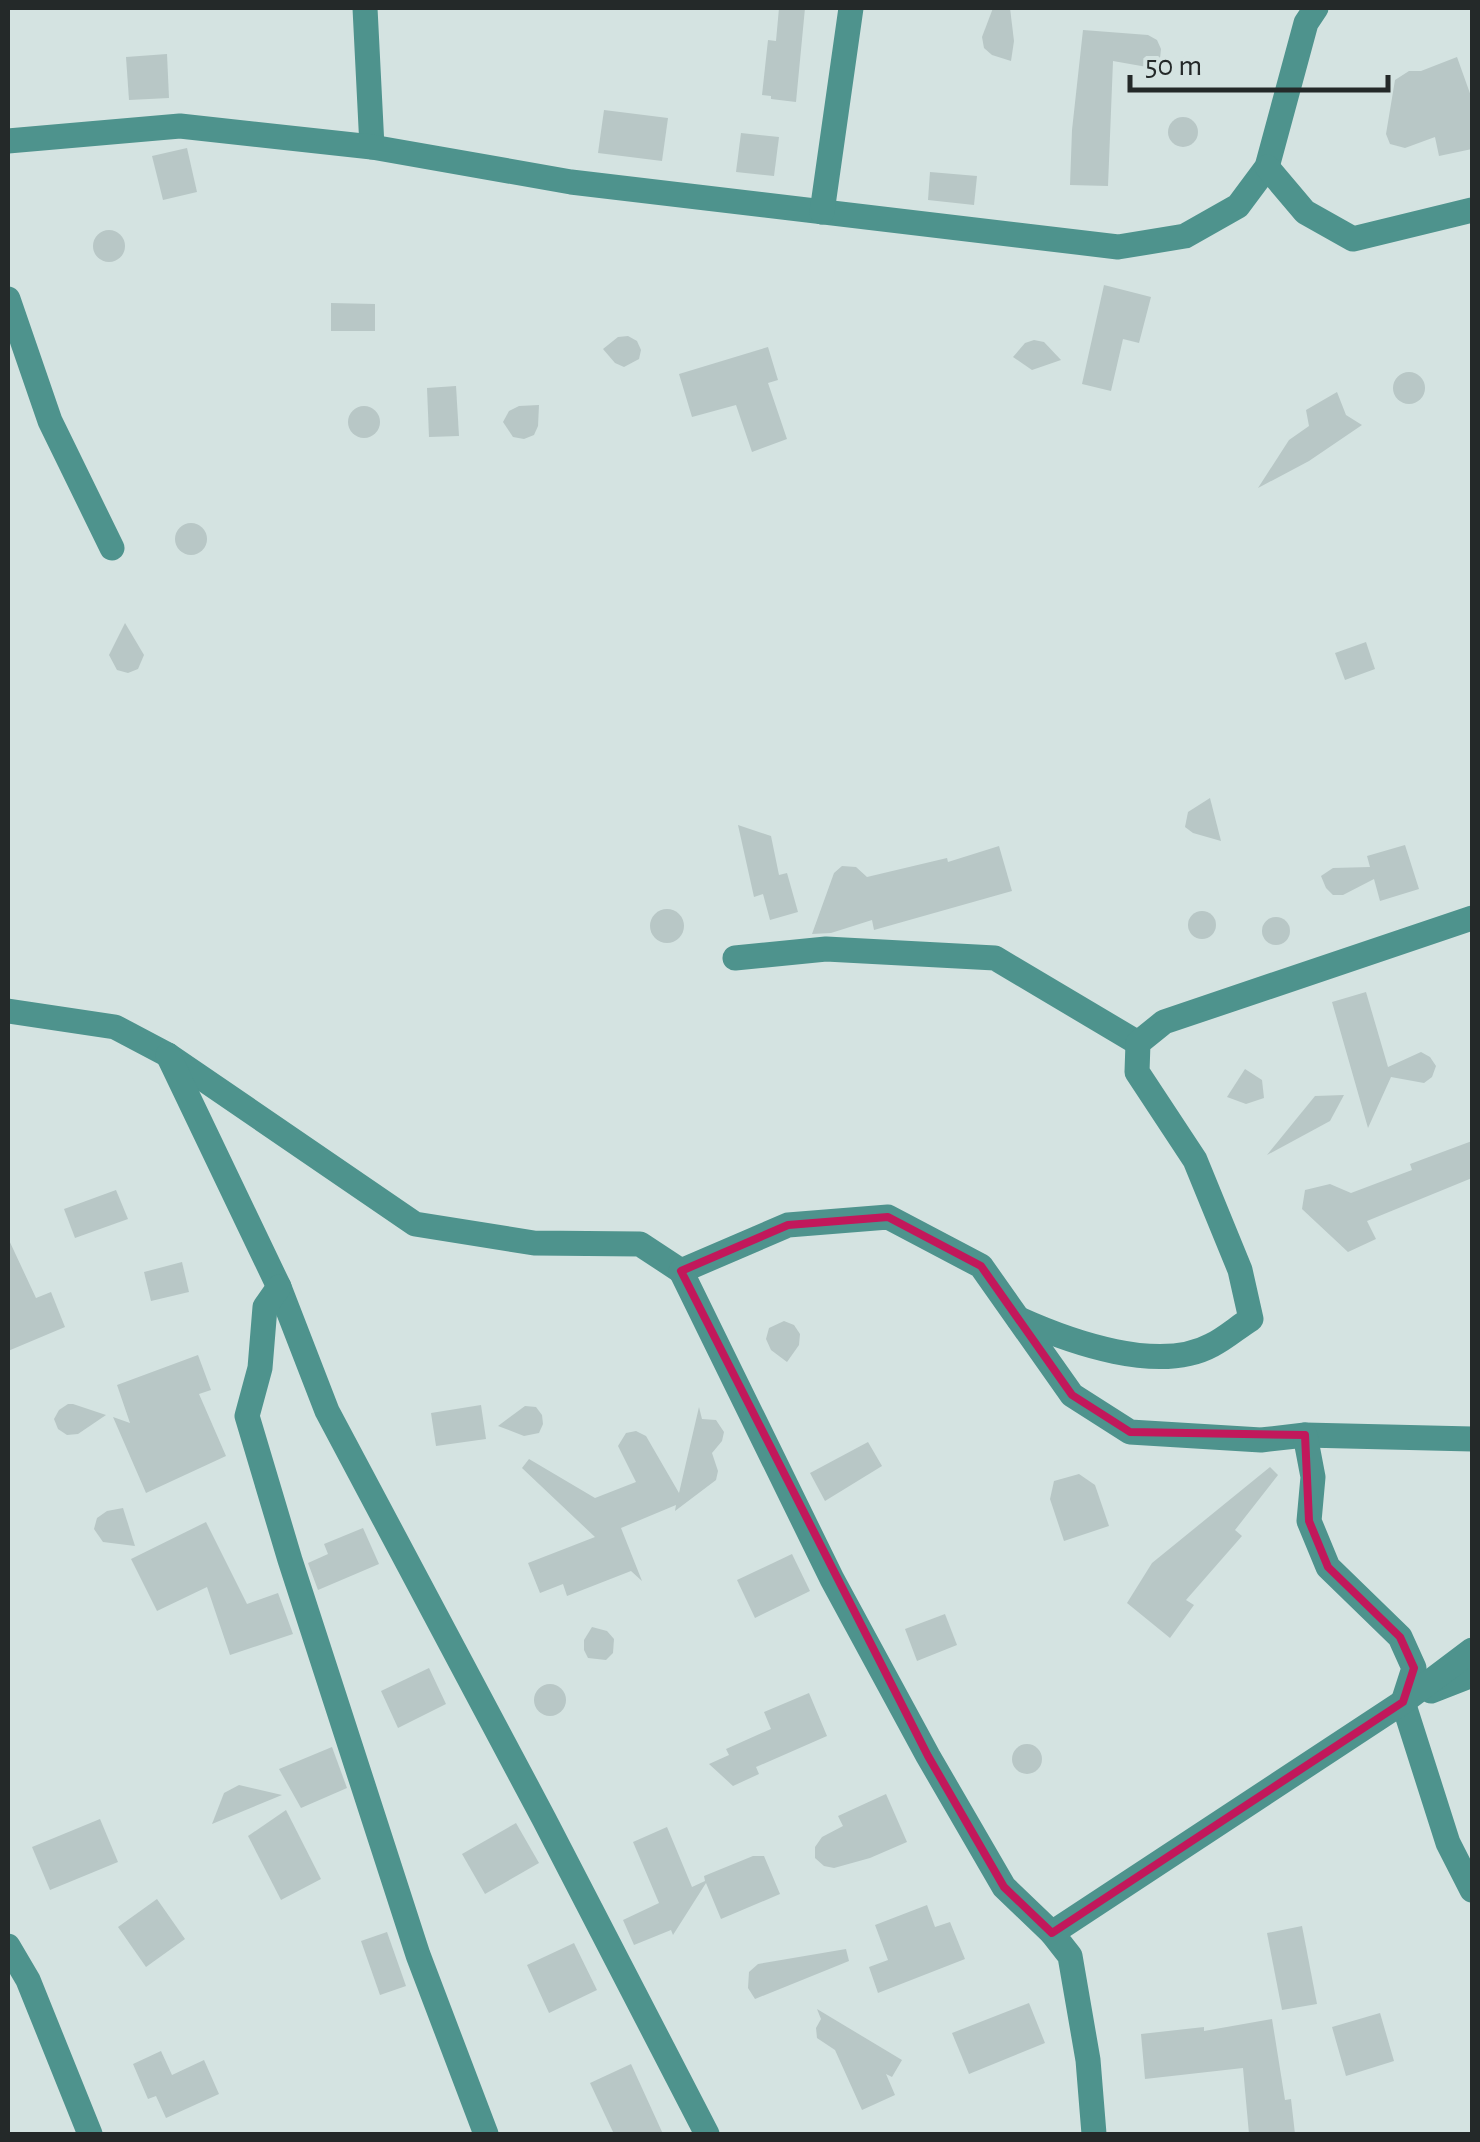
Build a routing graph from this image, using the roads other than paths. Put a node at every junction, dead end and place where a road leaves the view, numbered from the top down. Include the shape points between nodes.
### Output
1 (365, 8) edge
2 (851, 8) edge
3 (1316, 8) edge
4 (8, 141) edge
5 (372, 147) junction
6 (1267, 168) junction
7 (1472, 210) edge
8 (822, 212) junction
9 (8, 299) edge
10 (112, 548) dead end
11 (1472, 918) edge
12 (735, 958) dead end
13 (8, 1011) edge
14 (1138, 1044) junction
15 (168, 1055) junction
16 (981, 1266) junction
17 (681, 1271) junction
18 (279, 1287) junction
19 (1306, 1435) junction
20 (1472, 1438) edge
21 (1472, 1650) edge
22 (1472, 1675) edge
23 (1404, 1702) junction
24 (1472, 1890) edge
25 (1052, 1933) junction
26 (8, 1946) edge
27 (90, 2134) edge
28 (486, 2134) edge
29 (707, 2134) edge
30 (1094, 2134) edge

1 - 5 street
2 - 8 street
3 - 6 street via 1306,23
4 - 5 street via 180,126
5 - 8 street via 571,182
6 - 7 street via 1305,212 1353,239
6 - 8 street via 1238,206 1185,236 1118,246
9 - 10 street via 50,421
11 - 14 street via 1164,1022
12 - 14 street via 826,948 994,958
13 - 15 street via 115,1027
14 - 16 street via 1137,1072 1195,1160 1240,1270 1250,1318 1210,1346 1147,1358 1019,1319
15 - 17 street via 415,1224 534,1242 640,1244
15 - 18 street
16 - 17 street via 888,1216 788,1225
16 - 19 street via 1072,1394 1130,1432 1262,1440
17 - 25 street via 832,1579 928,1756 1004,1886
18 - 28 street via 265,1307 260,1368 246,1416 418,1955
18 - 29 street via 327,1411
19 - 20 street
19 - 23 street via 1313,1477 1309,1521 1328,1567 1400,1637 1414,1668
21 - 23 street
22 - 23 street
23 - 24 street via 1448,1843
23 - 25 street
25 - 30 street via 1070,1956
26 - 27 street

